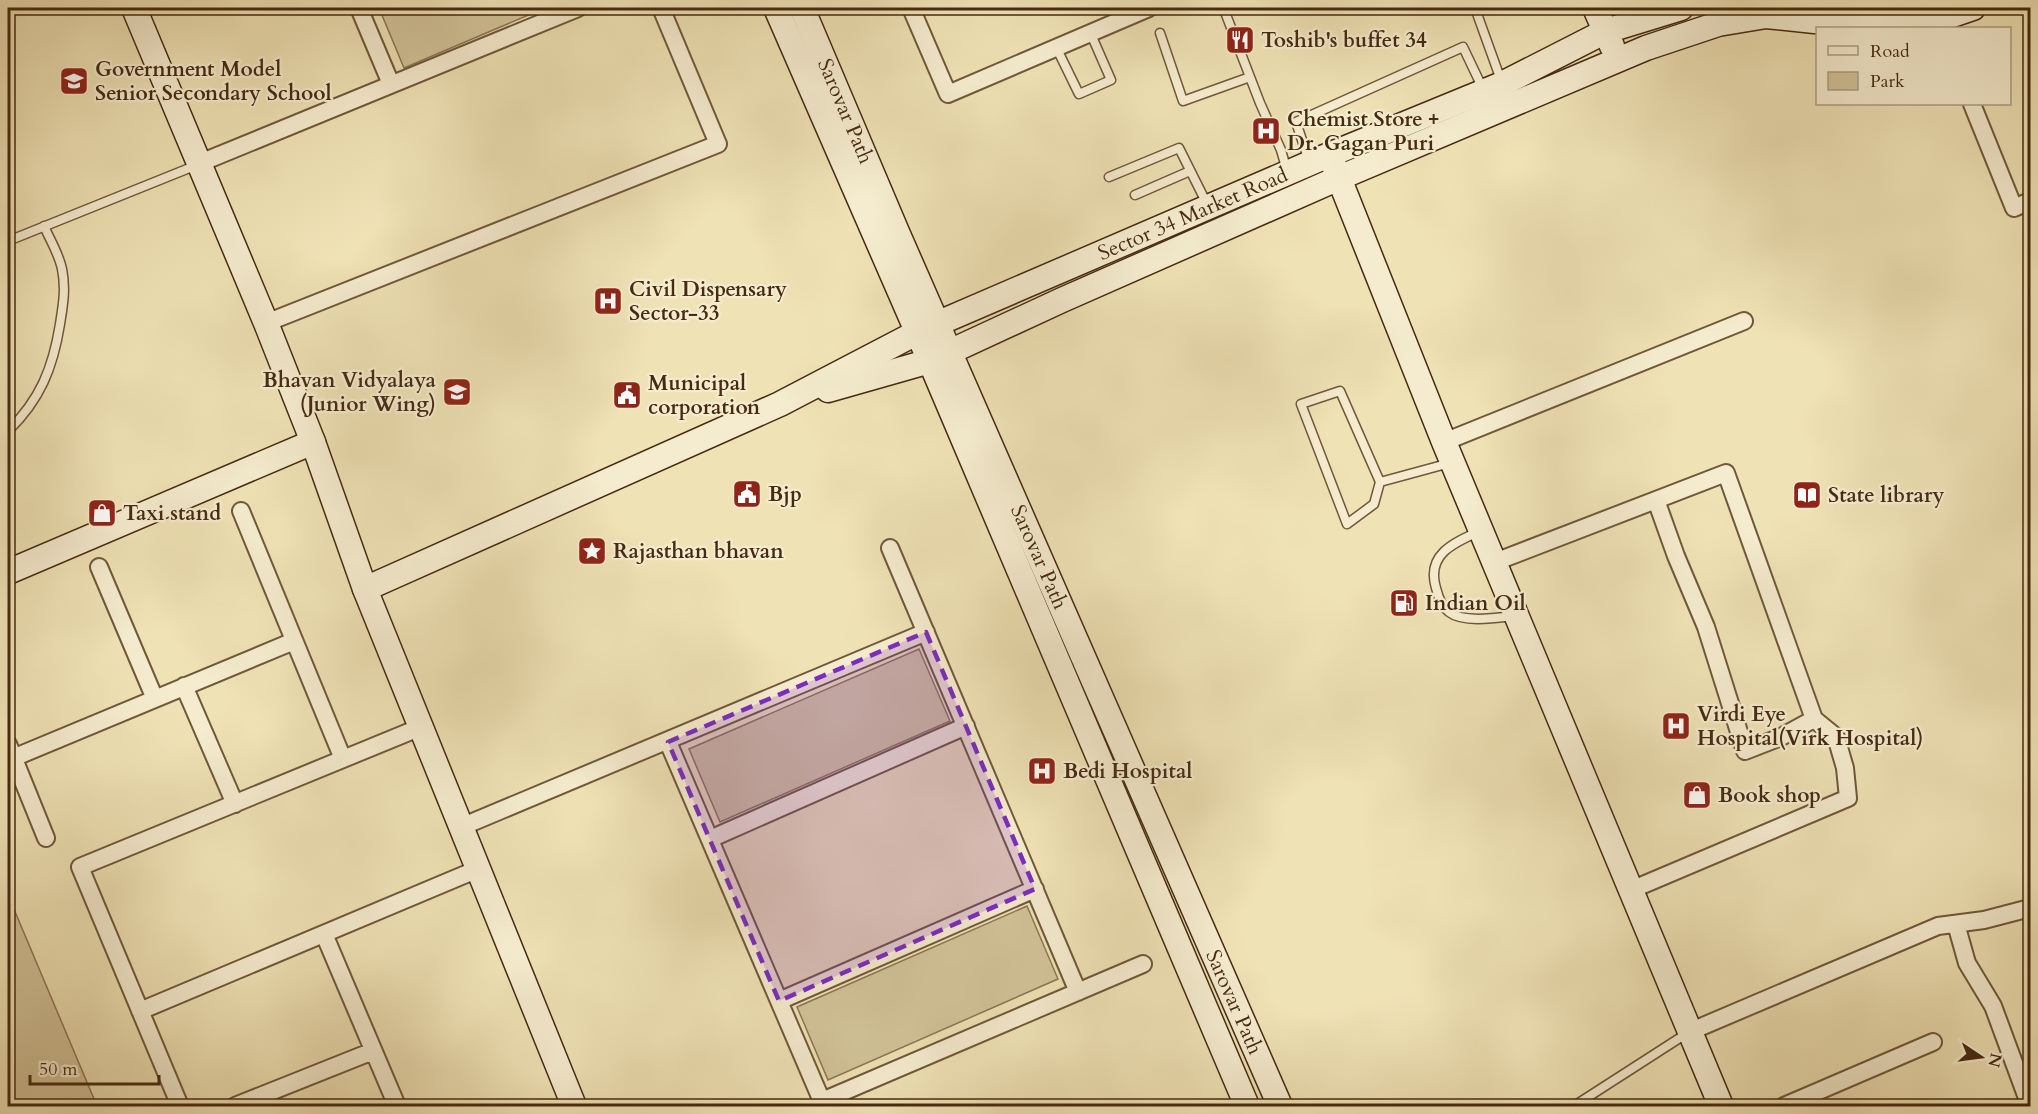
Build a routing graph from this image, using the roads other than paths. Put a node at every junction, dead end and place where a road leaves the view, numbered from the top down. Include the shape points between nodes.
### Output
1 (134, 8) edge
2 (359, 8) edge
3 (578, 8) edge
4 (661, 8) edge
5 (776, 8) edge
6 (802, 8) edge
7 (911, 8) edge
8 (1149, 8) edge
9 (1474, 8) edge
10 (1595, 8) edge
11 (1681, 8) edge
12 (1973, 8) edge
13 (1225, 12) dead end
14 (1940, 24) edge
15 (1090, 32) junction
16 (1606, 32) junction
17 (1160, 33) dead end
18 (1056, 47) junction
19 (1618, 60) junction
20 (1250, 77) junction
21 (391, 84) junction
22 (1493, 87) junction
23 (1972, 105) edge
24 (1320, 160) junction
25 (200, 163) junction
26 (1190, 171) junction
27 (1288, 174) junction
28 (1109, 177) dead end
29 (1339, 178) junction
30 (1135, 195) dead end
31 (2031, 201) edge
32 (1209, 207) junction
33 (44, 226) junction
34 (8, 241) edge
35 (1744, 321) dead end
36 (266, 323) junction
37 (928, 328) junction
38 (941, 357) junction
39 (780, 404) junction
40 (8, 431) edge
41 (313, 442) junction
42 (1449, 452) junction
43 (1380, 482) junction
44 (1656, 500) junction
45 (241, 510) dead end
46 (1481, 530) junction
47 (890, 548) dead end
48 (1495, 562) junction
49 (99, 567) dead end
50 (8, 570) edge
51 (365, 589) junction
52 (1517, 616) junction
53 (926, 632) junction
54 (294, 640) junction
55 (184, 687) junction
56 (155, 699) junction
57 (1814, 719) junction
58 (966, 726) junction
59 (421, 727) junction
60 (668, 742) junction
61 (10, 751) edge
62 (344, 759) junction
63 (235, 804) junction
64 (461, 828) junction
65 (46, 838) dead end
66 (710, 839) junction
67 (478, 869) junction
68 (1035, 890) junction
69 (1631, 891) junction
70 (2031, 908) edge
71 (1956, 924) junction
72 (324, 934) junction
73 (1143, 964) dead end
74 (1078, 992) junction
75 (779, 1001) junction
76 (140, 1011) junction
77 (1689, 1032) junction
78 (1933, 1042) dead end
79 (373, 1051) junction
80 (823, 1104) edge
81 (180, 1107) edge
82 (235, 1107) edge
83 (397, 1107) edge
84 (574, 1107) edge
85 (1247, 1107) edge
86 (1280, 1107) edge
87 (1574, 1107) edge
88 (1720, 1107) edge
89 (1784, 1107) edge
90 (2030, 1107) edge

1 - 25 street
2 - 21 street
3 - 21 street
4 - 36 street via 718,144
5 - 37 street, Sarovar Path
6 - 37 street, Sarovar Path via 897,232
7 - 18 street via 948,94
8 - 15 street
9 - 22 lane
10 - 16 street
11 - 16 street, Sector 34 Market Road
12 - 14 street
13 - 20 lane
14 - 19 street via 1852,25 1766,15 1718,24
15 - 18 street
15 - 18 lane via 1111,80 1079,94
16 - 19 street
16 - 22 street, Sector 34 Market Road
17 - 20 lane via 1183,101
19 - 29 street
20 - 27 lane
21 - 25 street
22 - 24 street, Sector 34 Market Road
22 - 24 lane via 1463,47 1296,122
23 - 31 street via 2014,208
24 - 27 street, Sector 34 Market Road
24 - 29 street
25 - 33 lane
25 - 36 street
26 - 28 lane via 1179,148
26 - 30 lane
26 - 32 lane
27 - 32 street, Sector 34 Market Road
29 - 38 street
29 - 42 street
32 - 37 street, Sector 34 Market Road
33 - 34 lane
33 - 40 lane via 61,267 64,305 46,380
35 - 42 street
36 - 41 street
37 - 38 street, Sarovar Path
37 - 39 street, Sector 34 Market Road
38 - 39 street
38 - 85 street, Sarovar Path
38 - 86 street, Sarovar Path
39 - 51 street
41 - 50 street
41 - 51 street
42 - 43 lane
42 - 46 street
43 - 43 lane via 1340,392 1301,404 1347,525 1374,504
44 - 48 street
44 - 57 street via 1726,473
44 - 57 street via 1706,627 1745,751
45 - 54 street
46 - 48 street
46 - 52 lane via 1445,550 1435,564 1433,577 1439,598 1449,612 1465,618
47 - 53 street
48 - 52 street
49 - 56 street
51 - 59 street
52 - 69 street
53 - 58 street
53 - 60 street
54 - 55 street
54 - 62 street
55 - 56 street
55 - 63 street
56 - 61 street
57 - 69 street via 1836,737 1848,798
58 - 66 street
58 - 68 street
59 - 62 street
59 - 64 street
60 - 64 street
60 - 66 street
61 - 65 street
62 - 63 street
63 - 76 street via 80,867
64 - 67 street
66 - 75 street
67 - 72 street
67 - 84 street
68 - 74 street
68 - 75 street
69 - 77 street
70 - 71 street
71 - 77 street via 1938,926
71 - 90 street via 1967,963 1993,1006
72 - 76 street
72 - 79 street
73 - 74 street
74 - 80 street
75 - 80 street
76 - 81 street
77 - 87 lane
77 - 88 street
78 - 89 street
79 - 82 street
79 - 83 street

